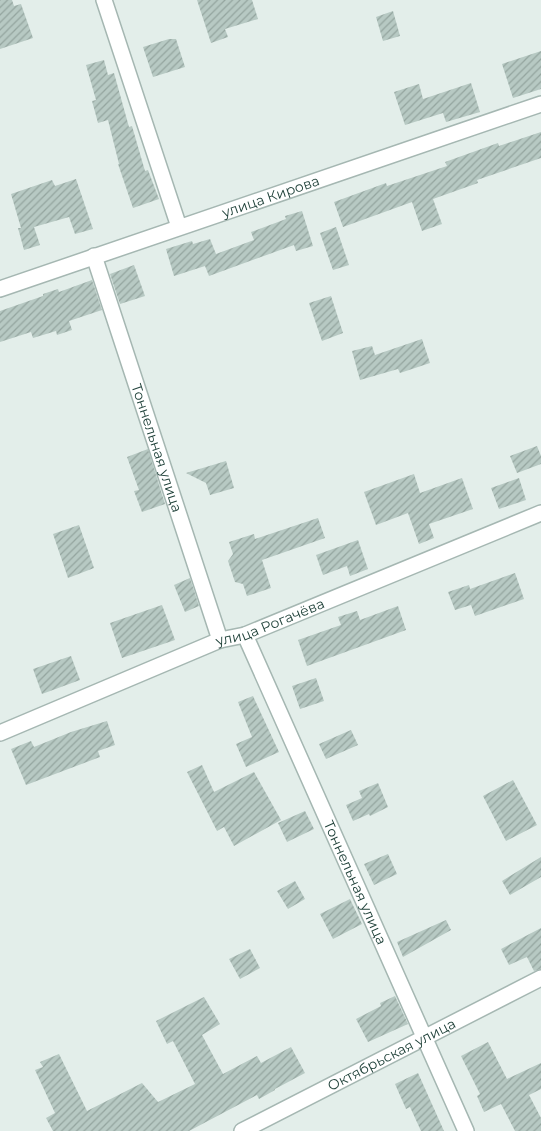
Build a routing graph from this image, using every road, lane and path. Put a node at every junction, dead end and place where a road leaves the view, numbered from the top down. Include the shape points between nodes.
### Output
1 (104, 0) edge
2 (541, 104) edge
3 (179, 227) junction
4 (94, 256) junction
5 (0, 289) edge
6 (541, 513) edge
7 (245, 635) junction
8 (220, 640) junction
9 (0, 733) edge
10 (541, 978) edge
11 (424, 1037) junction
12 (242, 1131) edge
13 (466, 1131) edge

1 - 3 street
2 - 3 street, улица Кирова
3 - 4 street, улица Кирова
4 - 5 street, улица Кирова
4 - 8 street, Тоннельная улица
6 - 7 street, улица Рогачёва
7 - 8 street, улица Рогачёва
7 - 11 street, Тоннельная улица
8 - 9 street, улица Рогачёва
10 - 11 street, Октябрьская улица
11 - 12 street, Октябрьская улица
11 - 13 street, Тоннельная улица

